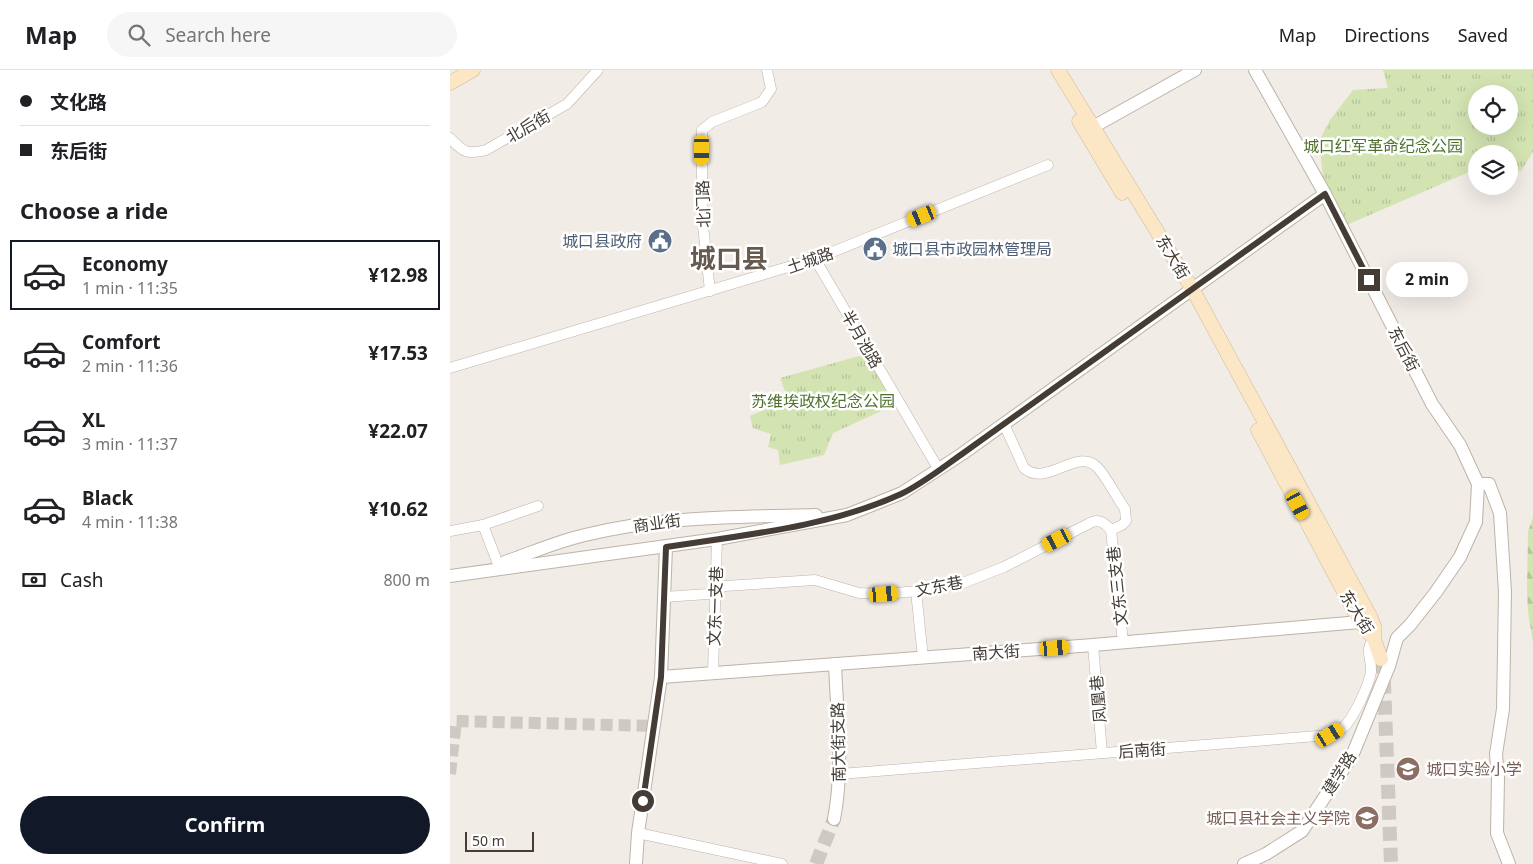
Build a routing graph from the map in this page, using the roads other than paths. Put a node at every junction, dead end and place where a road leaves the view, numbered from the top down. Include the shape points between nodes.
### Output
1 (456, 70) edge
2 (473, 70) edge
3 (598, 70) edge
4 (768, 70) edge
5 (1048, 70) edge
6 (1058, 70) edge
7 (1195, 70) edge
8 (1255, 70) edge
9 (450, 73) edge
10 (450, 83) edge
11 (1093, 127) junction
12 (450, 138) edge
13 (1048, 165) dead end
14 (1325, 194) junction
15 (815, 259) junction
16 (710, 290) junction
17 (1189, 292) junction
18 (450, 368) edge
19 (1004, 424) junction
20 (938, 470) junction
21 (1478, 484) junction
22 (538, 506) dead end
23 (847, 515) junction
24 (483, 525) junction
25 (1111, 530) junction
26 (450, 531) edge
27 (717, 539) junction
28 (666, 547) junction
29 (498, 564) junction
30 (474, 572) junction
31 (450, 576) edge
32 (715, 591) junction
33 (916, 591) junction
34 (664, 597) junction
35 (1360, 622) junction
36 (1410, 625) joint
37 (1374, 639) junction
38 (1123, 642) junction
39 (1093, 645) junction
40 (923, 658) junction
41 (1381, 659) tunnel mouth
42 (835, 664) junction
43 (713, 673) junction
44 (661, 677) junction
45 (1102, 753) junction
46 (840, 774) junction
47 (834, 819) tunnel mouth
48 (638, 833) junction
49 (636, 864) edge
50 (782, 864) edge
51 (1244, 864) edge
52 (1510, 864) edge

1 - 9 main road
2 - 10 main road
3 - 12 street, 北后街 via 567,104 486,150 473,154 461,150
4 - 16 street, 北门路 via 771,89 762,102 712,122 702,130 702,216
5 - 17 main road, 东大街 via 1099,155
6 - 11 main road, 东大街
7 - 11 street
8 - 14 street, 东后街
11 - 17 main road, 东大街
13 - 15 street, 土城路
14 - 17 street, 商业街
14 - 21 street, 东后街 via 1432,404 1460,445
15 - 16 street, 土城路
15 - 20 street, 半月池路
16 - 18 street, 土城路
17 - 19 street, 商业街
17 - 35 main road, 东大街
17 - 37 main road, 东大街 via 1370,616
19 - 20 street, 商业街
19 - 25 street via 1024,468 1029,472 1046,473 1082,460 1098,467 1125,509 1126,521
20 - 23 street, 商业街 via 902,494
21 - 36 street, 东后街 via 1476,522 1460,557
21 - 52 street via 1489,484 1500,513 1505,592 1503,710 1496,754 1497,833
22 - 24 street
23 - 27 street, 商业街
23 - 29 street, 商业街 via 693,518 641,524 584,535
24 - 26 street
24 - 29 street
25 - 33 street, 文东巷 via 1098,520 963,583
25 - 38 street, 文东三支巷
27 - 28 street, 商业街
27 - 32 street, 文东一支巷
28 - 30 street, 商业街
28 - 34 street
29 - 30 street, 商业街
30 - 31 street, 商业街
32 - 33 street, 文东巷 via 725,586 815,580 859,593
32 - 34 street, 文东巷
32 - 43 street, 文东一支巷
33 - 40 street
34 - 44 street
35 - 37 main road, 东大街
35 - 38 street, 南大街
36 - 51 street, 建学路 via 1397,638 1389,666 1352,756 1302,831
37 - 41 main road
37 - 45 street, 后南街 via 1368,649 1371,669 1368,685 1346,726 1330,735
38 - 39 street, 南大街
39 - 40 street, 南大街
39 - 45 street, 凤凰巷
40 - 42 street, 南大街
42 - 43 street, 南大街
42 - 46 street, 南大街支路
43 - 44 street, 南大街
44 - 48 street
45 - 46 street, 后南街
46 - 47 street, 南大街支路
48 - 49 street
48 - 50 street

